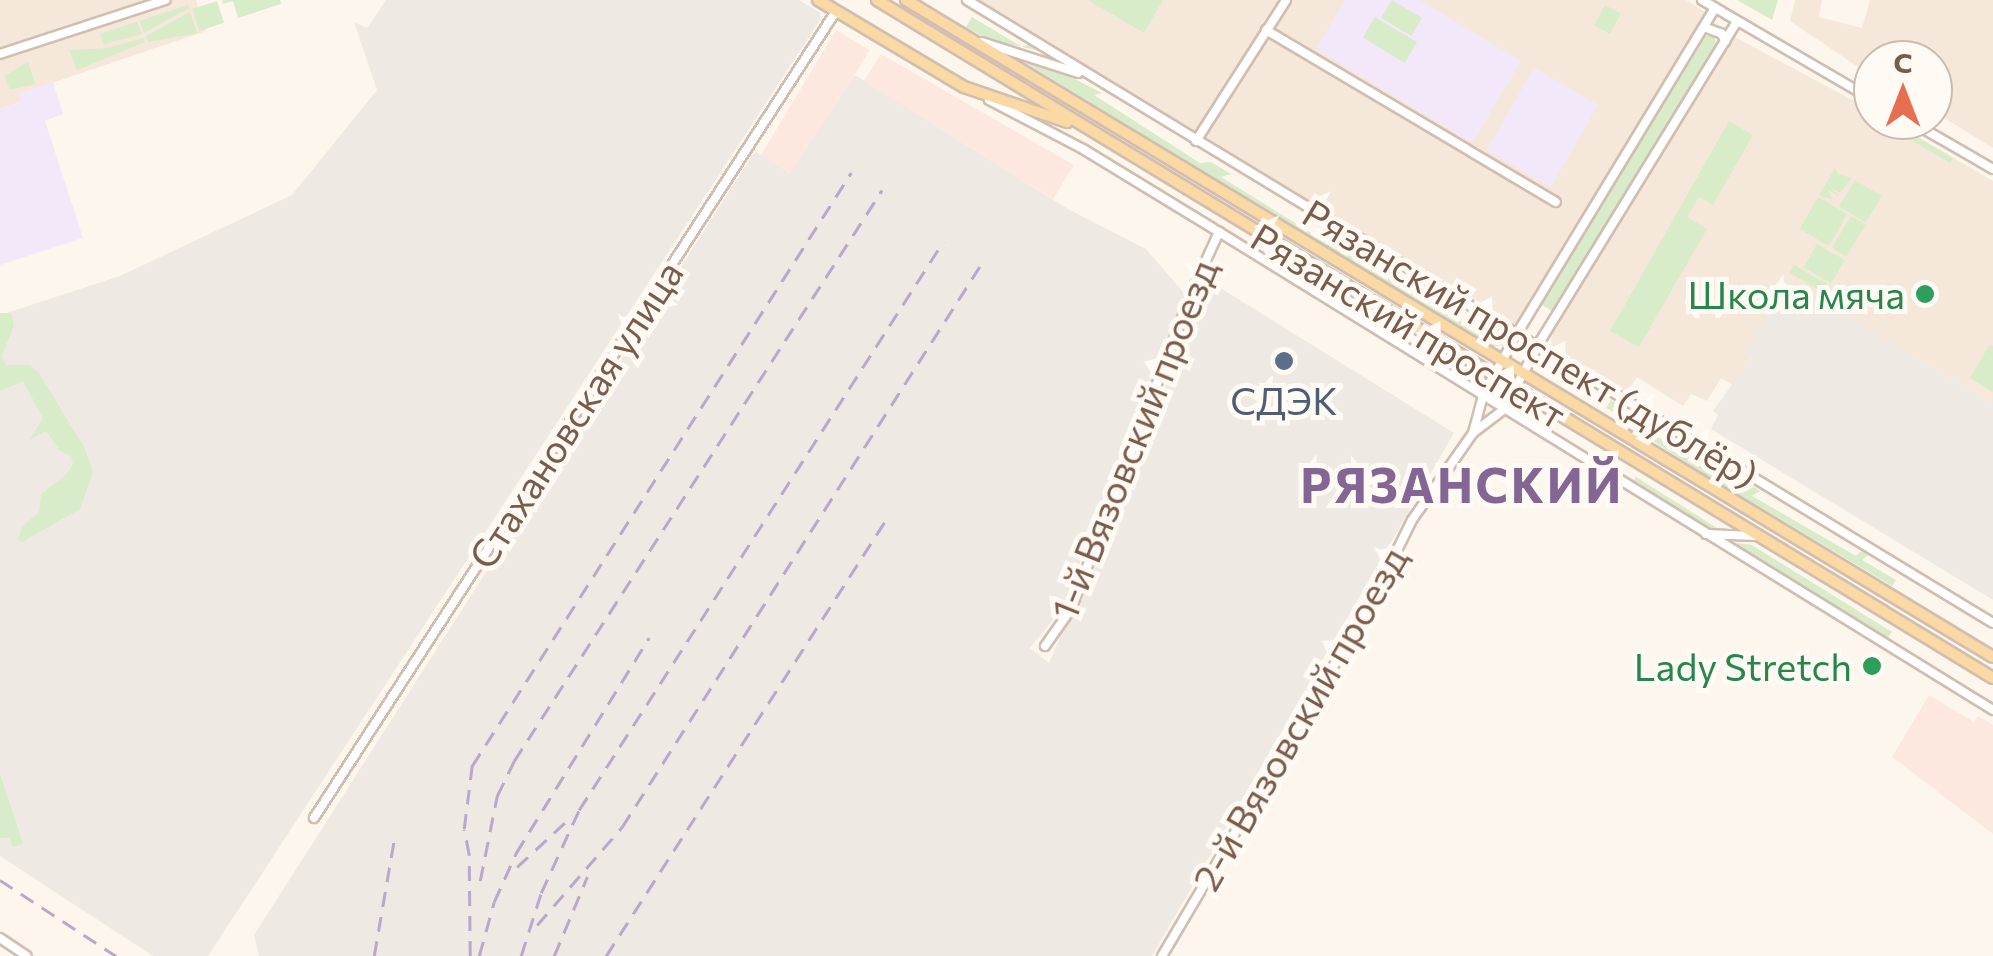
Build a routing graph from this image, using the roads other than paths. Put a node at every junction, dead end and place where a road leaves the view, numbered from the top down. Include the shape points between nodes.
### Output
1 (165, 0) edge
2 (818, 0) edge
3 (878, 0) edge
4 (906, 0) edge
5 (967, 0) edge
6 (1286, 0) edge
7 (1702, 0) edge
8 (1716, 8) junction
9 (836, 11) junction
10 (1737, 21) junction
11 (1704, 28) junction
12 (1266, 30) junction
13 (970, 38) junction
14 (1725, 40) junction
15 (0, 54) edge
16 (1092, 79) junction
17 (964, 86) junction
18 (1853, 88) edge
19 (1088, 129) junction
20 (1943, 140) edge
21 (1196, 141) junction
22 (1993, 169) edge
23 (1556, 202) dead end
24 (1220, 232) junction
25 (1534, 306) junction
26 (1554, 318) junction
27 (1517, 334) junction
28 (1537, 346) junction
29 (1501, 362) junction
30 (1522, 374) junction
31 (1493, 376) junction
32 (1514, 389) junction
33 (1483, 395) junction
34 (1504, 409) junction
35 (1473, 432) junction
36 (1702, 534) junction
37 (1760, 536) junction
38 (1993, 623) edge
39 (1045, 646) dead end
40 (1993, 657) edge
41 (1993, 678) edge
42 (1993, 710) edge
43 (314, 818) dead end
44 (0, 938) edge
45 (27, 956) edge
46 (1162, 956) edge

1 - 15 street
2 - 9 main road, Рязанский проспект (дублёр)
3 - 19 main road, Рязанский проспект
4 - 13 main road, Рязанский проспект
5 - 16 street, Рязанский проспект (дублёр)
6 - 12 street
7 - 8 street
8 - 10 street
8 - 11 street, 2-й Вязовский проезд
9 - 17 main road, Рязанский проспект (дублёр)
9 - 43 street, Стахановская улица
10 - 14 street, 2-й Вязовский проезд
10 - 18 street
11 - 14 street
11 - 25 street, 2-й Вязовский проезд
12 - 21 street
12 - 23 street
13 - 16 street
13 - 29 main road, Рязанский проспект
14 - 26 street, 2-й Вязовский проезд
16 - 21 street, Рязанский проспект (дублёр)
17 - 19 main road
17 - 24 street, Рязанский проспект (дублёр)
19 - 31 main road, Рязанский проспект
20 - 22 street
21 - 27 street, Рязанский проспект (дублёр)
24 - 33 street, Рязанский проспект (дублёр)
24 - 39 street, 1-й Вязовский проезд via 1071,610
25 - 26 street
25 - 27 street, 2-й Вязовский проезд
26 - 28 street, 2-й Вязовский проезд
27 - 28 street, Рязанский проспект (дублёр)
27 - 29 street, 2-й Вязовский проезд
28 - 30 street, 2-й Вязовский проезд
28 - 38 street, Рязанский проспект (дублёр)
29 - 30 main road, Рязанский проспект
29 - 31 street, 2-й Вязовский проезд
30 - 32 street, 2-й Вязовский проезд
30 - 40 main road, Рязанский проспект
31 - 32 main road, Рязанский проспект
31 - 33 street, 2-й Вязовский проезд
32 - 34 street, 2-й Вязовский проезд
32 - 37 main road, Рязанский проспект
33 - 34 street, Рязанский проспект (дублёр)
33 - 35 street, 2-й Вязовский проезд
34 - 35 street, 2-й Вязовский проезд
34 - 36 street, Рязанский проспект (дублёр)
35 - 46 street, 2-й Вязовский проезд via 1412,520 1372,602
36 - 37 street
36 - 42 street, Рязанский проспект (дублёр)
37 - 41 main road, Рязанский проспект
44 - 45 street

